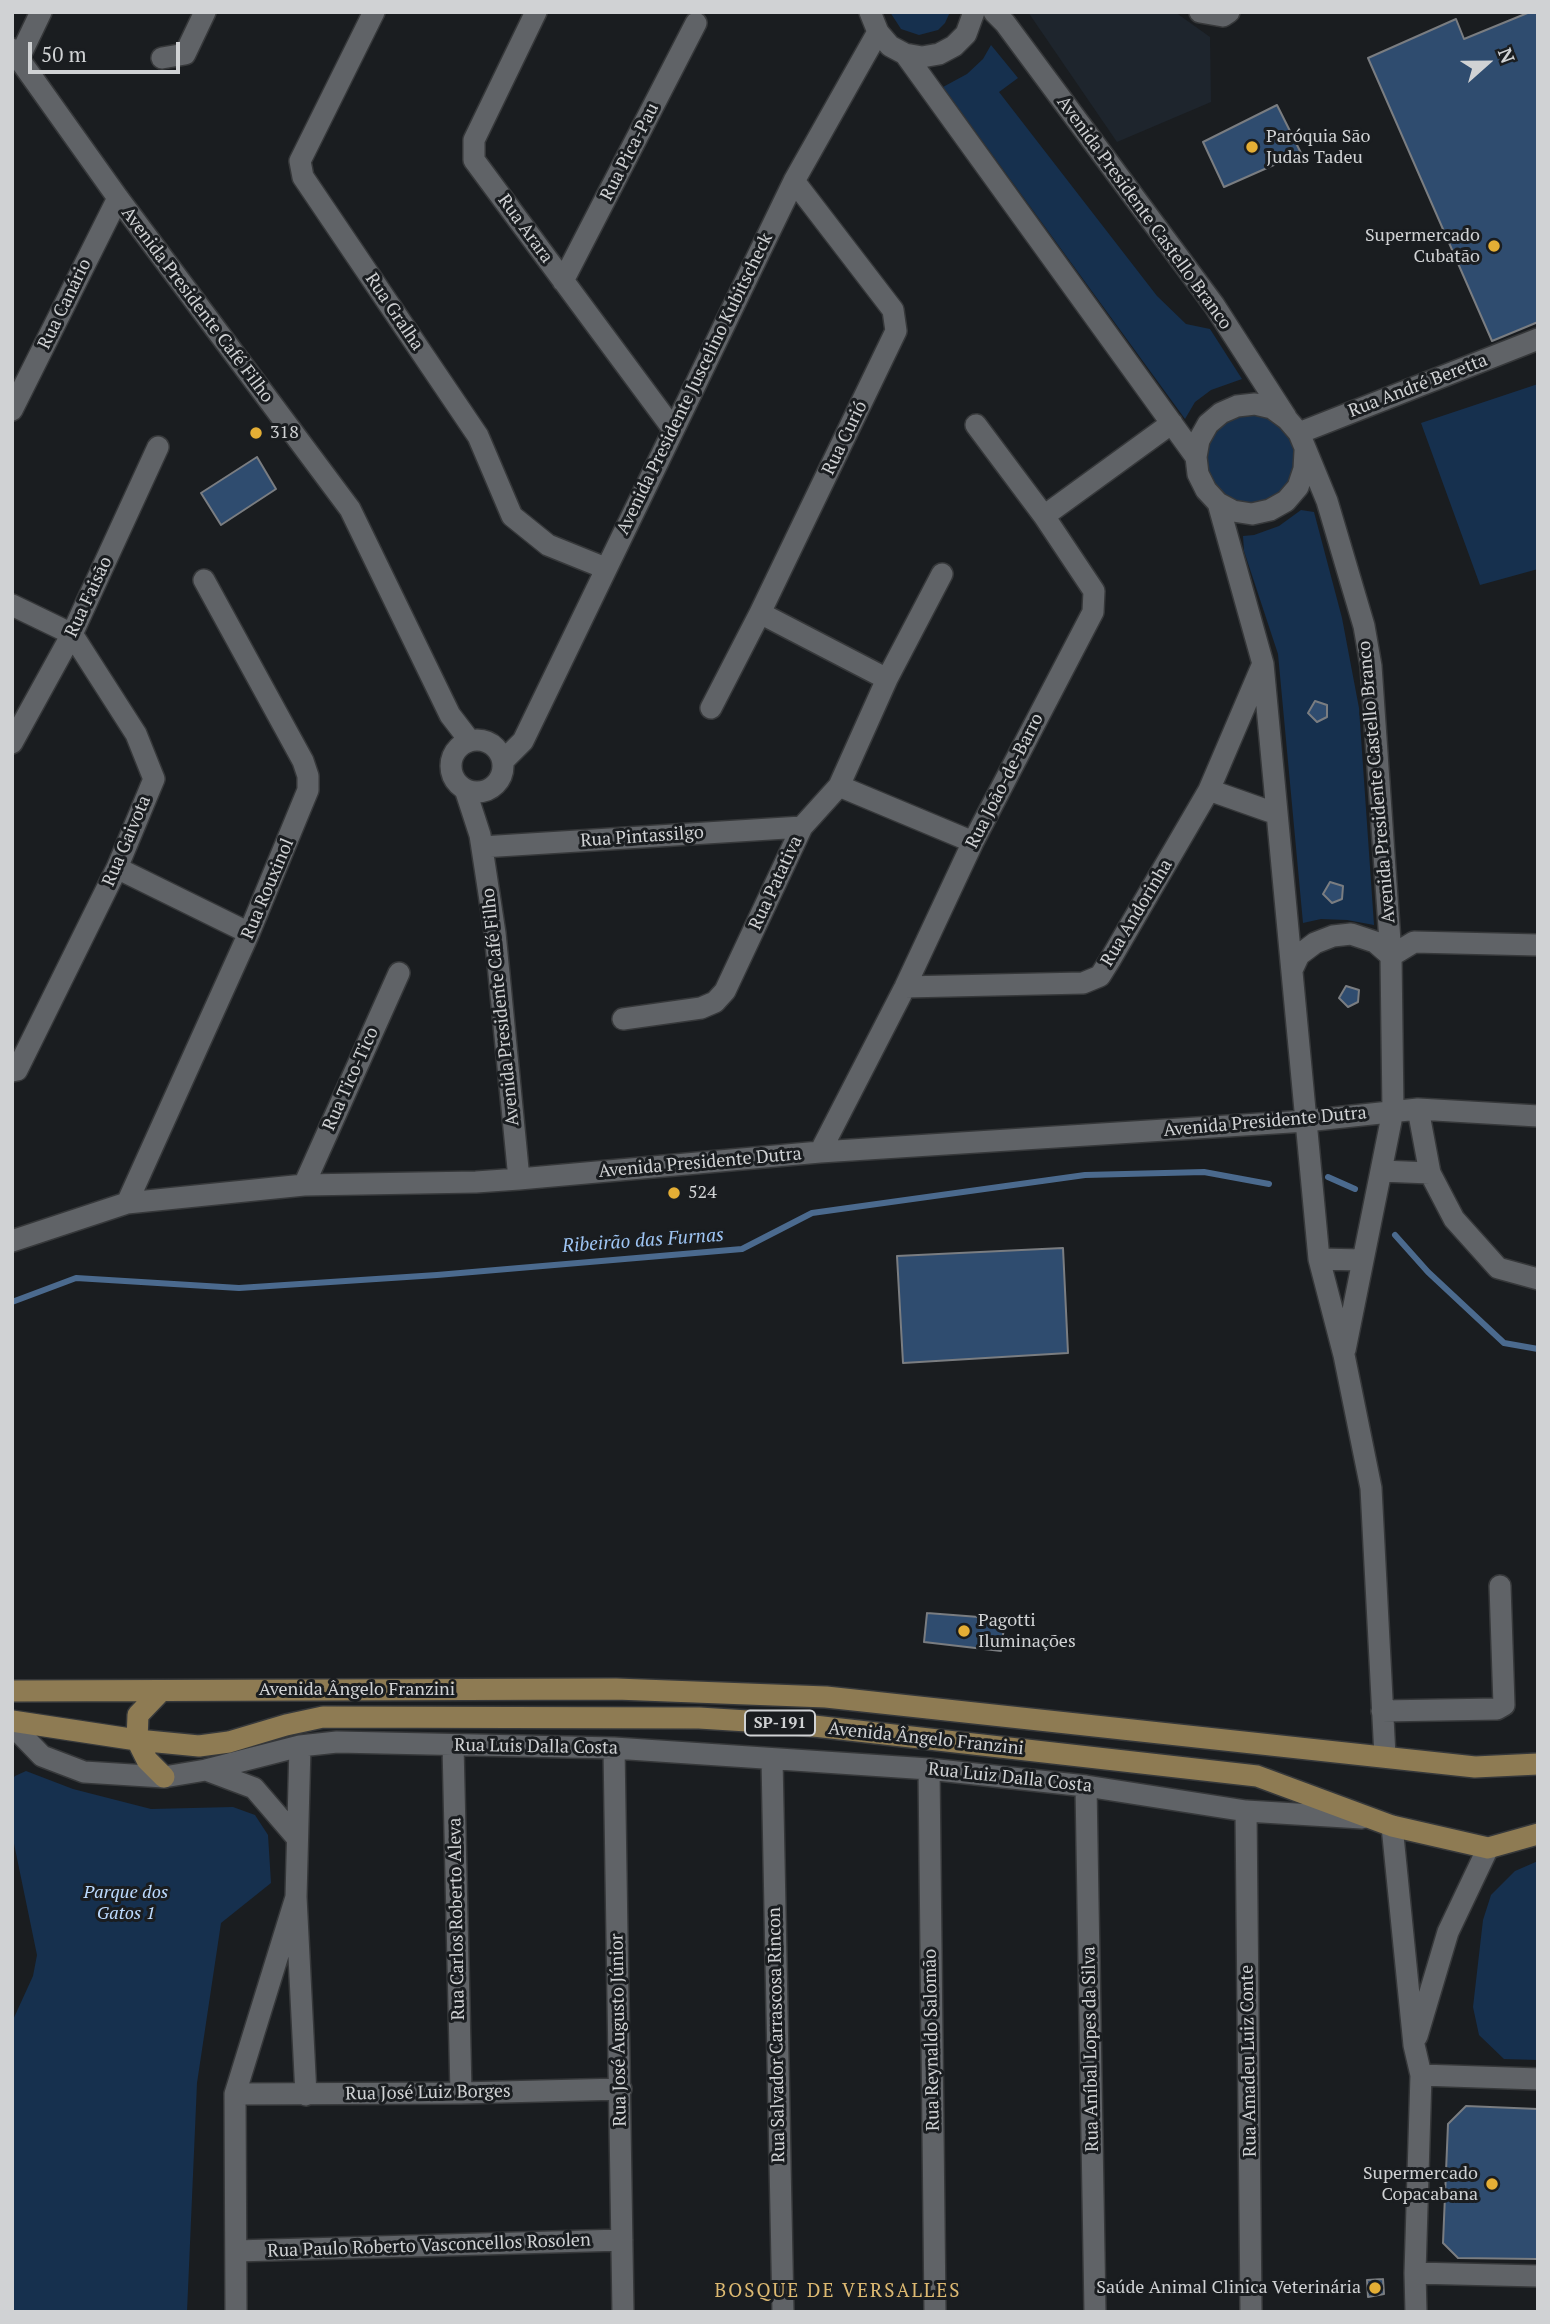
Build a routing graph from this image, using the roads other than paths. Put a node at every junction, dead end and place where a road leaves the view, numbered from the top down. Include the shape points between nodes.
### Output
1 (41, 12) edge
2 (205, 12) edge
3 (374, 12) edge
4 (536, 12) edge
5 (974, 12) edge
6 (994, 12) edge
7 (1200, 12) edge
8 (1229, 12) edge
9 (871, 18) edge
10 (696, 23) dead end
11 (16, 53) edge
12 (905, 54) junction
13 (162, 58) dead end
14 (794, 181) junction
15 (118, 198) junction
16 (563, 281) junction
17 (1538, 339) edge
18 (12, 410) edge
19 (1172, 423) junction
20 (976, 425) dead end
21 (673, 429) junction
22 (1297, 434) junction
23 (158, 447) dead end
24 (1196, 457) junction
25 (1218, 503) junction
26 (1044, 516) junction
27 (605, 568) junction
28 (942, 574) dead end
29 (204, 580) dead end
30 (12, 605) edge
31 (760, 613) junction
32 (72, 634) junction
33 (1263, 664) junction
34 (887, 679) junction
35 (711, 708) dead end
36 (450, 715) junction
37 (477, 741) junction
38 (523, 741) junction
39 (12, 743) edge
40 (503, 761) junction
41 (451, 767) junction
42 (495, 785) junction
43 (839, 786) junction
44 (465, 789) junction
45 (1209, 790) junction
46 (1278, 814) junction
47 (802, 827) junction
48 (481, 841) junction
49 (973, 842) junction
50 (117, 868) junction
51 (249, 933) junction
52 (1538, 944) edge
53 (1391, 956) junction
54 (1293, 971) junction
55 (399, 974) dead end
56 (905, 987) junction
57 (623, 1018) dead end
58 (12, 1071) edge
59 (1418, 1109) junction
60 (1393, 1111) junction
61 (1538, 1116) edge
62 (1306, 1121) junction
63 (820, 1152) junction
64 (1381, 1171) junction
65 (1430, 1173) junction
66 (519, 1179) junction
67 (304, 1185) junction
68 (127, 1203) junction
69 (12, 1241) edge
70 (1320, 1259) junction
71 (1362, 1260) junction
72 (1538, 1279) edge
73 (1344, 1355) junction
74 (1500, 1586) dead end
75 (12, 1691) edge
76 (161, 1691) junction
77 (1382, 1711) junction
78 (12, 1723) edge
79 (136, 1740) junction
80 (453, 1745) junction
81 (300, 1746) junction
82 (614, 1748) junction
83 (1385, 1756) junction
84 (772, 1759) junction
85 (1538, 1764) edge
86 (929, 1769) junction
87 (206, 1770) junction
88 (164, 1777) junction
89 (1086, 1786) junction
90 (1246, 1811) junction
91 (1383, 1822) junction
92 (1538, 1834) edge
93 (297, 1838) junction
94 (1488, 1848) junction
95 (296, 1897) junction
96 (1414, 2045) junction
97 (1421, 2075) junction
98 (1538, 2079) edge
99 (621, 2089) junction
100 (461, 2093) junction
101 (234, 2094) junction
102 (306, 2095) junction
103 (622, 2240) junction
104 (236, 2251) junction
105 (1415, 2273) junction
106 (1538, 2276) edge
107 (236, 2312) edge
108 (623, 2312) edge
109 (783, 2312) edge
110 (935, 2312) edge
111 (1095, 2312) edge
112 (1251, 2312) edge
113 (1416, 2312) edge

1 - 11 street
2 - 13 street via 185,54
3 - 27 street, Rua Gralha via 300,161 303,177 478,436 512,516 548,545
4 - 16 street, Rua Arara via 474,140 474,160
5 - 12 street via 966,34 954,46 922,57
6 - 22 street, Avenida Presidente Castello Branco via 1214,305
7 - 8 street via 1223,16
9 - 12 street via 890,46
9 - 14 street, Avenida Presidente Juscelino Kubitscheck
10 - 16 street, Rua Pica-Pau
11 - 15 street, Avenida Presidente Café Filho
12 - 19 street
14 - 21 street, Avenida Presidente Juscelino Kubitscheck
14 - 31 street, Rua Curió via 893,310 896,331
15 - 18 street, Rua Canário
15 - 36 street, Avenida Presidente Café Filho via 350,509
16 - 21 street, Rua Arara
17 - 22 street, Rua André Beretta
19 - 24 street
19 - 26 street
20 - 26 street, Rua João-de-Barro
21 - 27 street, Avenida Presidente Juscelino Kubitscheck
22 - 24 street via 1272,408 1237,405 1208,424
22 - 25 street via 1304,469 1298,487 1286,501 1252,514
22 - 53 street, Avenida Presidente Castello Branco via 1327,501 1364,626 1371,666
23 - 32 street, Rua Faisão
24 - 25 street via 1198,474
25 - 33 street
26 - 49 street, Rua João-de-Barro via 1094,591 1093,612
27 - 38 street, Avenida Presidente Juscelino Kubitscheck
28 - 34 street, Rua Patativa
29 - 51 street, Rua Rouxinol via 308,776 304,805
30 - 32 street
31 - 34 street
31 - 35 street, Rua Curió
32 - 39 street, Rua Faisão
32 - 50 street, Rua Gaivota via 136,734 154,779
33 - 45 street, Rua Andorinha
33 - 46 street
34 - 43 street, Rua Patativa
36 - 37 street, Avenida Presidente Café Filho
36 - 41 street, Avenida Presidente Café Filho
37 - 38 street
37 - 40 street via 496,749
37 - 41 street via 456,751
38 - 40 street, Avenida Presidente Juscelino Kubitscheck
40 - 42 street
41 - 44 street
42 - 44 street via 480,792
42 - 48 street, Avenida Presidente Café Filho
43 - 47 street, Rua Patativa
43 - 49 street
44 - 48 street, Avenida Presidente Café Filho
45 - 46 street
45 - 56 street, Rua Andorinha via 1100,976 1083,983
46 - 54 street
47 - 48 street, Rua Pintassilgo
47 - 57 street, Rua Patativa via 725,991 715,1002 701,1008
48 - 66 street, Avenida Presidente Café Filho via 495,933
49 - 56 street, Rua João-de-Barro
50 - 51 street
50 - 58 street, Rua Gaivota via 17,1070
51 - 68 street, Rua Rouxinol
52 - 53 street via 1414,942
53 - 54 street, Avenida Presidente Castello Branco via 1375,942 1351,934 1333,936 1299,955
53 - 60 street, Avenida Presidente Castello Branco
54 - 62 street
55 - 67 street, Rua Tico-Tico
56 - 63 street, Rua João-de-Barro
59 - 60 street, Avenida Presidente Dutra
59 - 61 street, Avenida Presidente Dutra
59 - 65 street
60 - 62 street, Avenida Presidente Dutra
60 - 64 street, Avenida Presidente Castello Branco
62 - 63 street, Avenida Presidente Dutra
62 - 70 street
63 - 66 street, Avenida Presidente Dutra
64 - 65 street
64 - 71 street, Avenida Presidente Castello Branco
65 - 72 street via 1454,1219 1498,1268
66 - 67 street, Avenida Presidente Dutra
67 - 68 street, Avenida Presidente Dutra
68 - 69 street, Avenida Presidente Dutra
70 - 71 street
70 - 73 street
71 - 73 street, Avenida Presidente Castello Branco
73 - 77 street via 1371,1488
74 - 77 street via 1504,1705 1497,1709
75 - 76 main road, Avenida Ângelo Franzini / SP-191
76 - 79 main road via 138,1715
76 - 83 main road, Avenida Ângelo Franzini / SP-191 via 616,1689 826,1697
77 - 83 street
78 - 79 main road, Avenida Ângelo Franzini / SP-191
78 - 88 street, Rua Luis Dalla Costa via 42,1756 84,1772
79 - 88 main road
79 - 91 main road, Avenida Ângelo Franzini / SP-191 via 199,1746 323,1717 699,1718 796,1724 1257,1776
80 - 81 street, Rua Luis Dalla Costa via 337,1742
80 - 82 street, Rua Luis Dalla Costa
80 - 100 street, Rua Carlos Roberto Aleva
81 - 87 street, Rua Luis Dalla Costa
81 - 93 street
82 - 84 street, Rua Luis Dalla Costa
82 - 99 street, Rua José Augusto Júnior
83 - 85 main road, Avenida Ângelo Franzini / SP-191 via 1475,1767
84 - 86 street, Rua Luiz Dalla Costa
84 - 109 street, Rua Salvador Carrascosa Rincon
86 - 89 street, Rua Luiz Dalla Costa
86 - 110 street, Rua Reynaldo Salomão
87 - 88 street, Rua Luis Dalla Costa
87 - 93 street via 254,1788
89 - 90 street, Rua Luiz Dalla Costa
89 - 111 street, Rua Aníbal Lopes da Silva
90 - 91 street, Rua Luiz Dalla Costa
90 - 112 street, Rua Amadeu Luiz Conte
91 - 94 main road, Avenida Ângelo Franzini / SP-191
91 - 96 street
92 - 94 main road, Avenida Ângelo Franzini / SP-191
93 - 95 street
94 - 96 street via 1448,1932
95 - 101 street
95 - 102 street
96 - 97 street
97 - 98 street
97 - 105 street
99 - 100 street, Rua José Luiz Borges
99 - 103 street, Rua José Augusto Júnior
100 - 102 street, Rua José Luiz Borges
101 - 102 street, Rua José Luiz Borges
101 - 104 street
103 - 104 street, Rua Paulo Roberto Vasconcellos Rosolen
103 - 108 street, Rua José Augusto Júnior
104 - 107 street
105 - 106 street
105 - 113 street

